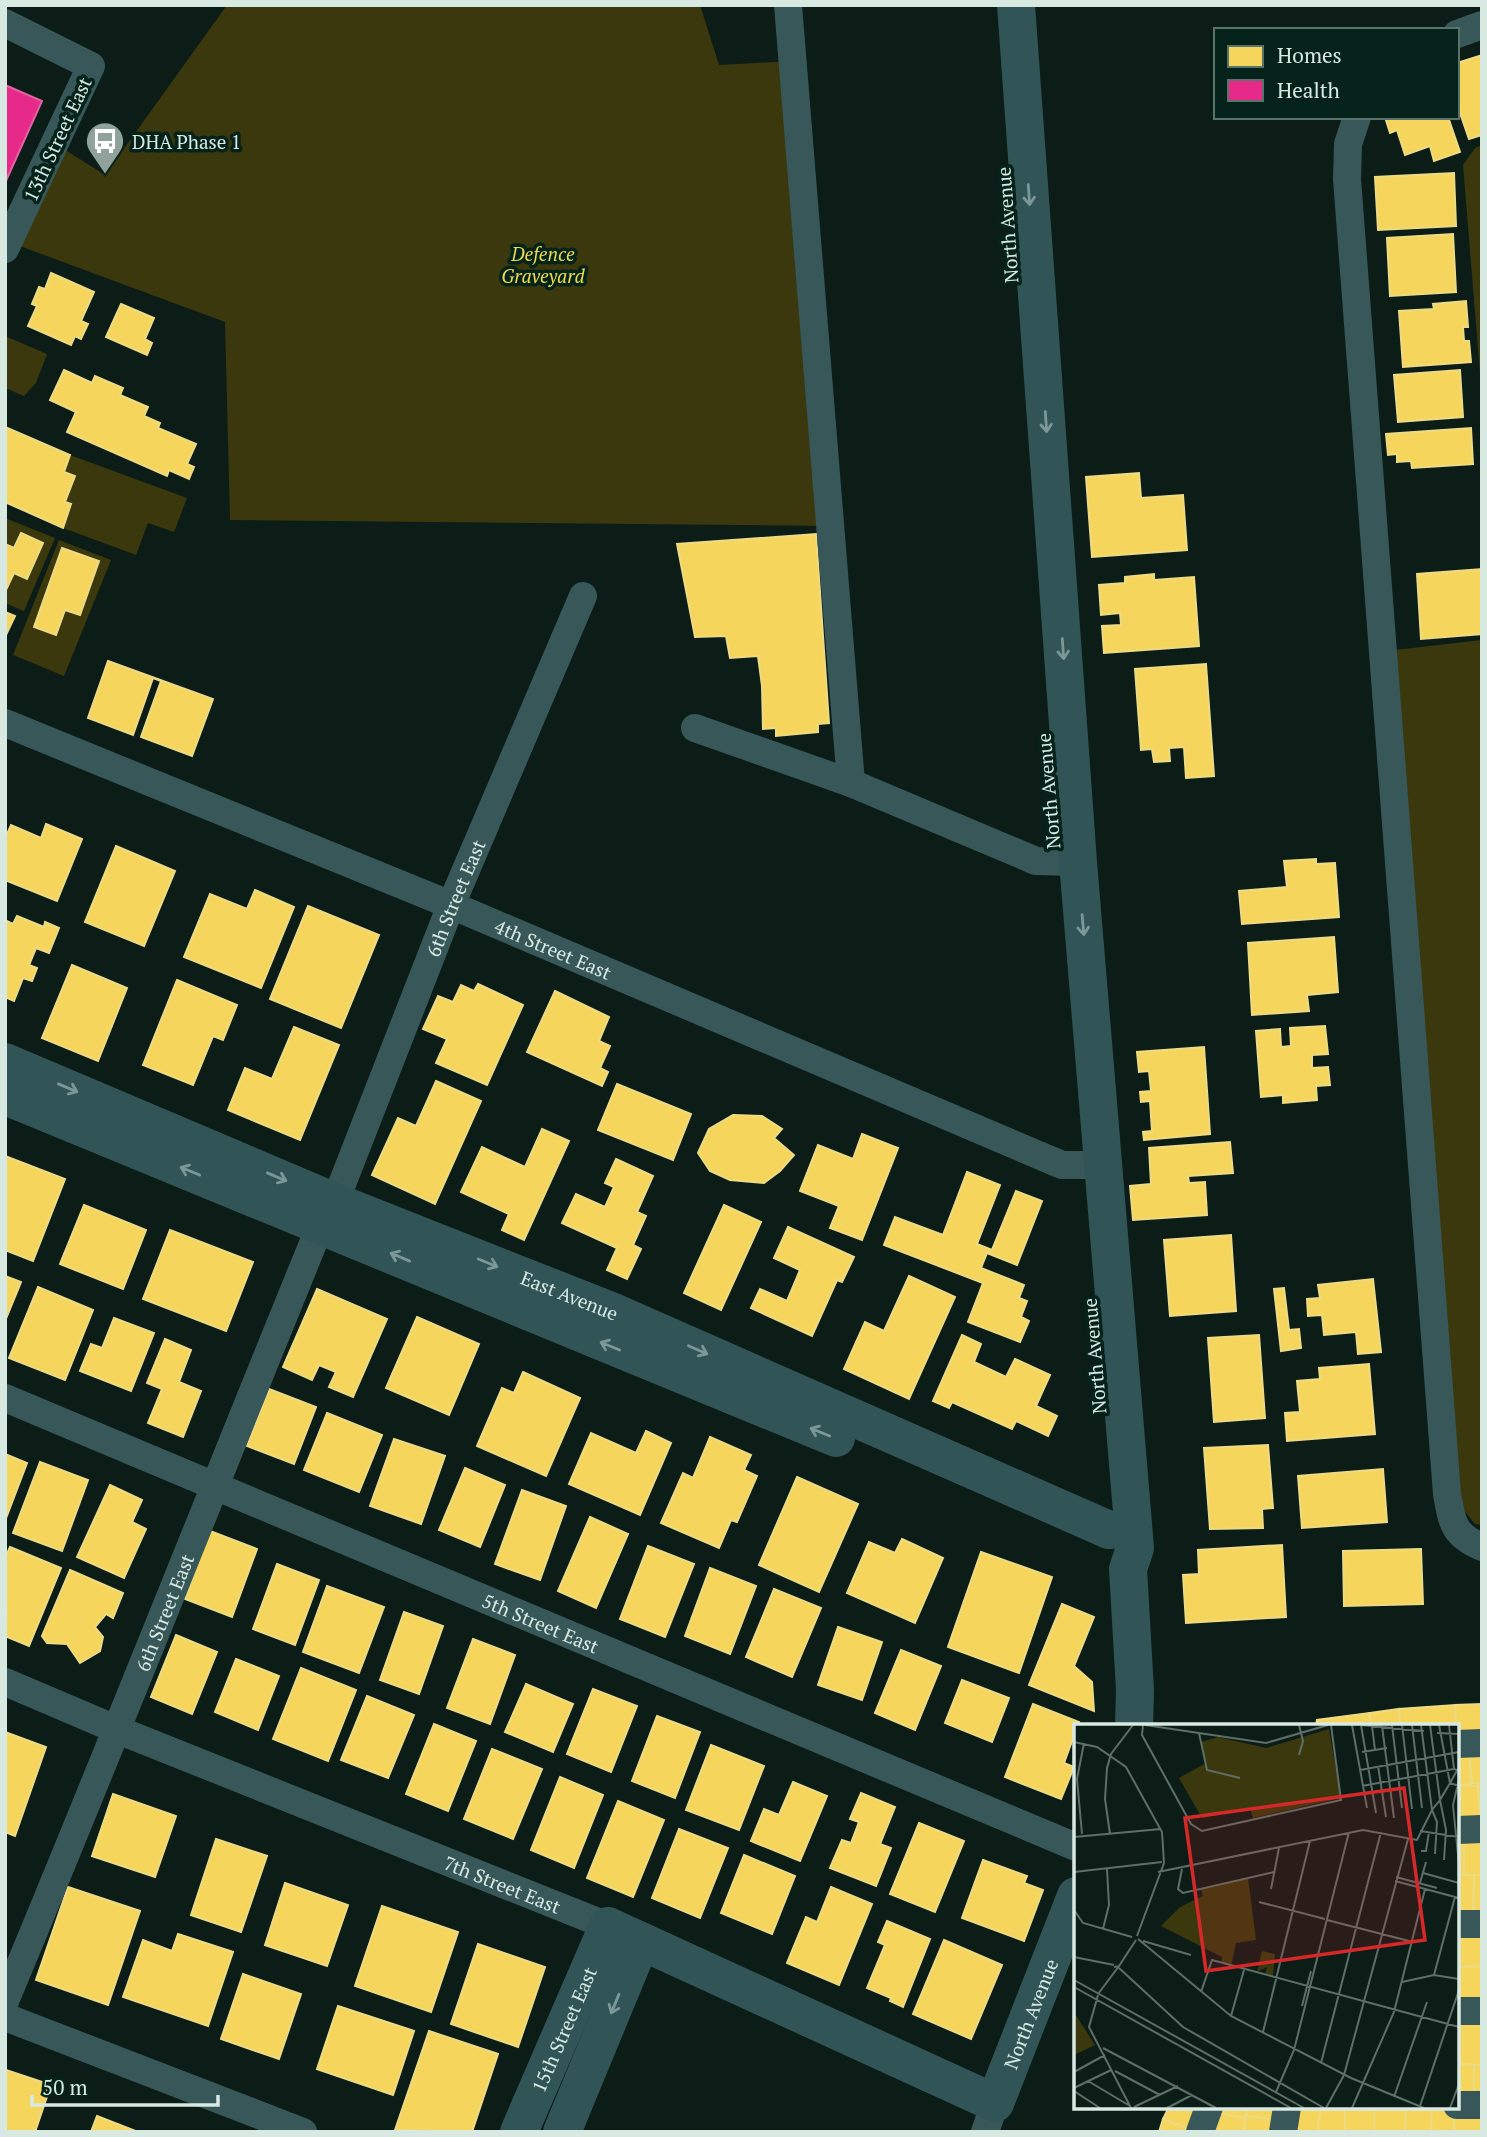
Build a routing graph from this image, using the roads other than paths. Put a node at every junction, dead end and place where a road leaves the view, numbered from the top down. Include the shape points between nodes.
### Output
1 (788, 5) edge
2 (992, 5) edge
3 (1016, 5) edge
4 (5, 23) edge
5 (1482, 24) edge
6 (1459, 33) edge
7 (1356, 119) edge
8 (5, 250) edge
9 (583, 596) dead end
10 (5, 723) edge
11 (695, 728) dead end
12 (851, 783) junction
13 (1066, 862) junction
14 (451, 905) junction
15 (5, 1062) edge
16 (5, 1096) edge
17 (1089, 1165) junction
18 (328, 1213) junction
19 (5, 1398) edge
20 (214, 1487) junction
21 (1123, 1545) junction
22 (1482, 1547) edge
23 (5, 1682) edge
24 (1133, 1724) edge
25 (118, 1730) junction
26 (1482, 1743) edge
27 (1459, 1744) edge
28 (1482, 1829) edge
29 (1459, 1830) edge
30 (1074, 1846) edge
31 (1074, 1901) edge
32 (1459, 1924) edge
33 (1482, 1924) edge
34 (624, 1933) junction
35 (5, 2001) edge
36 (1459, 2011) edge
37 (1482, 2011) edge
38 (5, 2017) edge
39 (1459, 2105) edge
40 (1482, 2105) edge
41 (1208, 2109) edge
42 (1287, 2109) edge
43 (990, 2118) edge
44 (303, 2132) edge
45 (520, 2132) edge
46 (562, 2132) edge
47 (1200, 2132) edge
48 (1283, 2132) edge

1 - 12 street
2 - 13 street, North Avenue via 1031,591
3 -> 13 street, North Avenue
4 - 8 street, 13th Street East via 91,66
5 - 6 street
7 - 22 street via 1348,144 1346,179 1447,1494 1452,1520 1465,1540
9 - 14 street, 6th Street East
10 - 14 street, 4th Street East
11 - 12 street
12 - 13 street via 1036,861
13 - 17 street, North Avenue
14 - 17 street, 4th Street East via 1062,1165
14 - 18 street, 6th Street East
15 -> 18 street, East Avenue
18 -> 16 street, East Avenue
17 - 21 street, North Avenue
18 - 20 street, 6th Street East
18 - 21 street, East Avenue via 563,1327
19 - 20 street, 5th Street East
20 - 25 street, 6th Street East
20 - 30 street, 5th Street East
21 - 24 street, North Avenue via 1135,1690
23 - 25 street, 7th Street East
25 - 34 street, 7th Street East
25 - 35 street, 6th Street East
26 - 27 street
28 - 29 street
31 - 43 street, North Avenue
32 - 33 street
34 - 43 street, 7th Street East
34 - 45 street, 15th Street East
34 -> 46 street, 15th Street East
36 - 37 street
38 - 44 street
39 - 40 street
41 - 47 street
42 - 48 street

